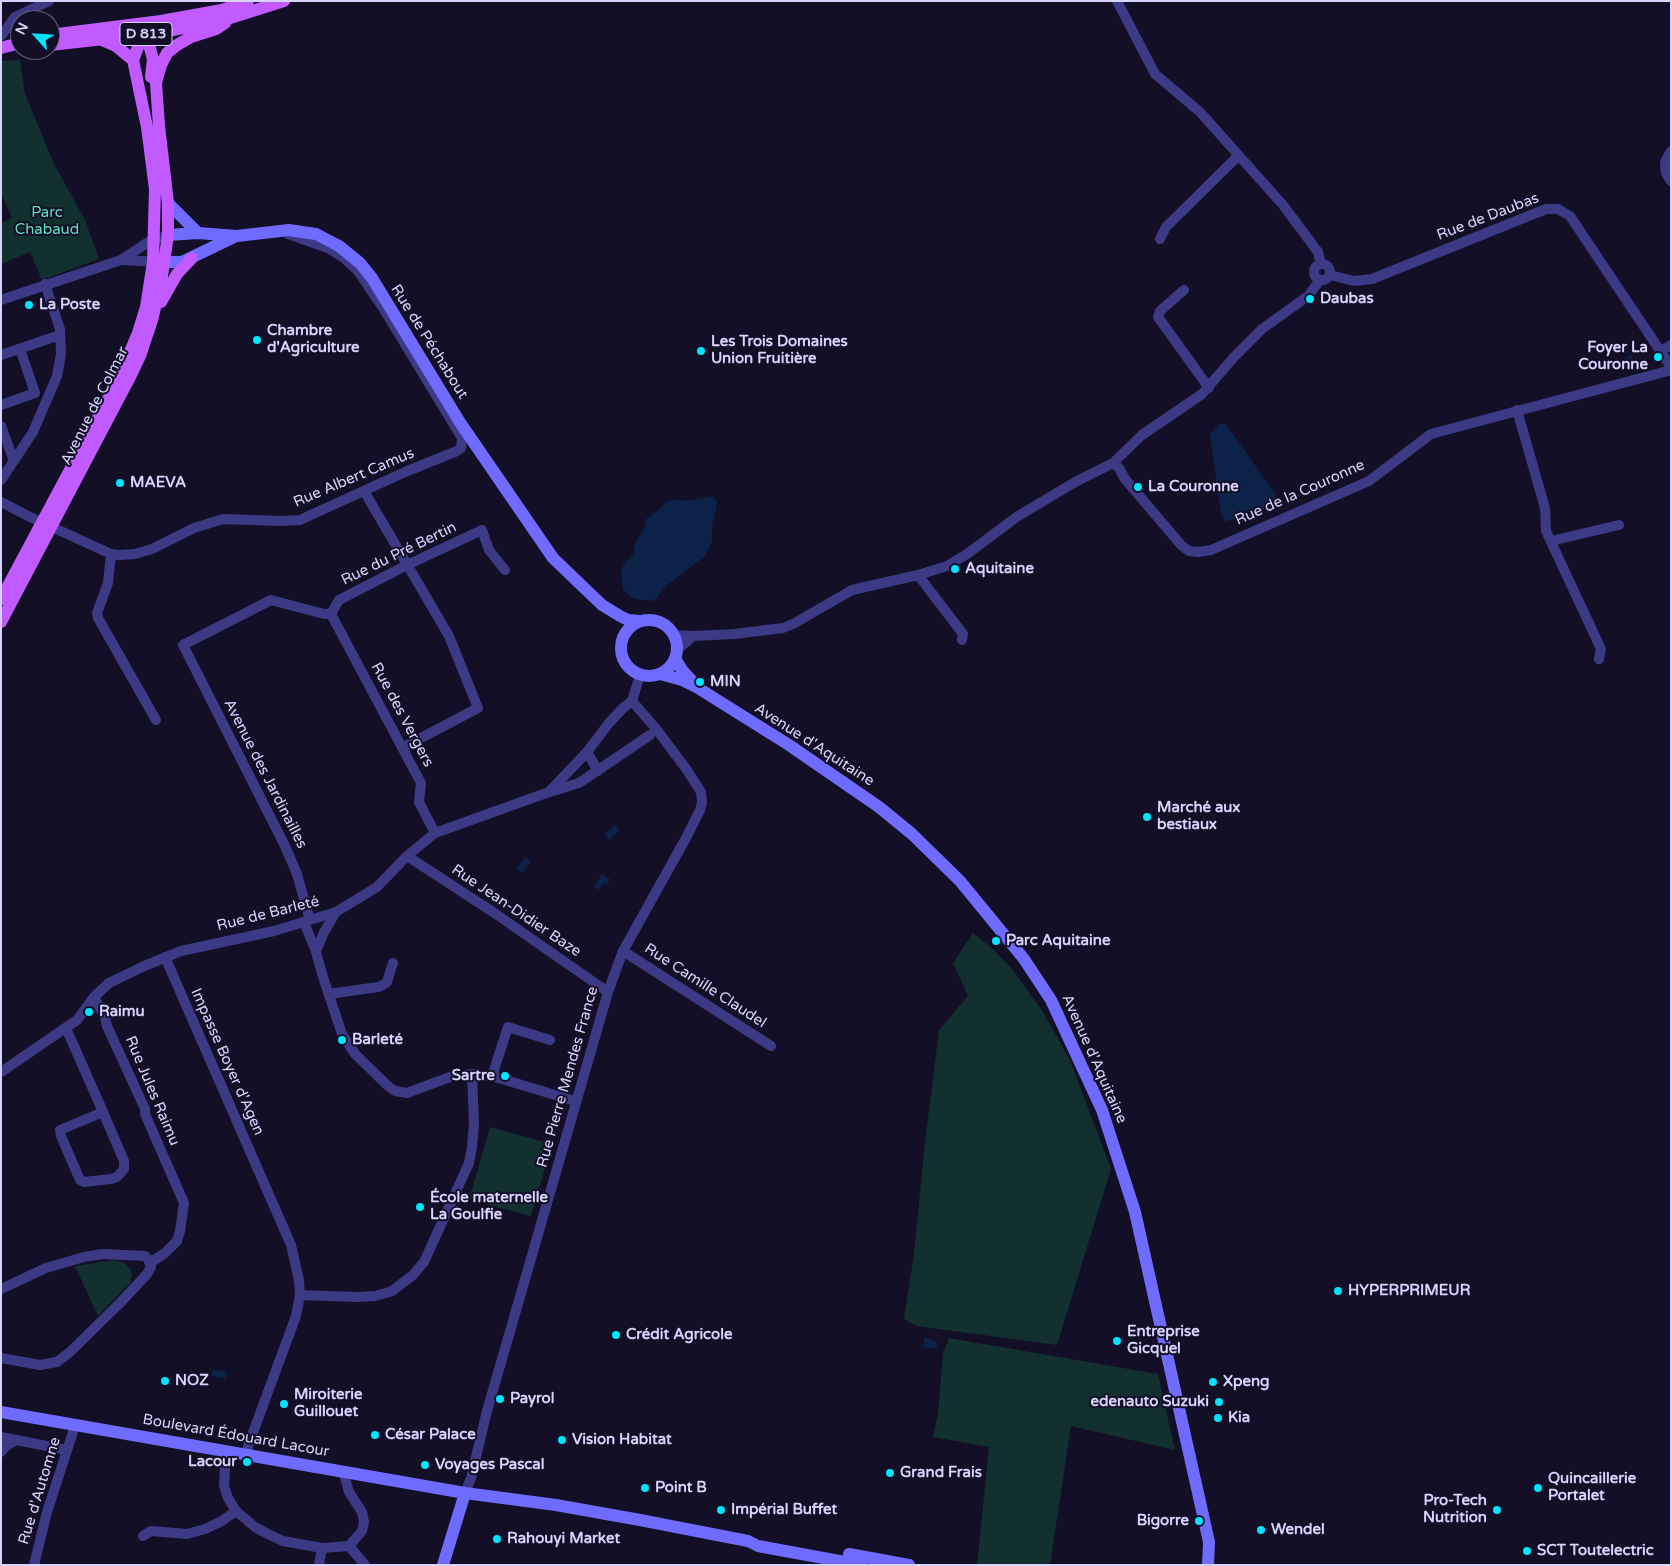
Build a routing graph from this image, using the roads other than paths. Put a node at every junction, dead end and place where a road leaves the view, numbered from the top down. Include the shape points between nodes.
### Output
1 (49, 1) edge
2 (248, 1) edge
3 (284, 1) edge
4 (1118, 1) edge
5 (227, 19) junction
6 (148, 26) junction
7 (1, 36) edge
8 (60, 39) edge
9 (60, 40) edge
10 (102, 40) junction
11 (133, 60) junction
12 (158, 126) junction
13 (1671, 151) edge
14 (1238, 156) junction
15 (1671, 181) edge
16 (168, 203) junction
17 (278, 231) junction
18 (198, 233) junction
19 (168, 235) junction
20 (237, 236) junction
21 (154, 239) junction
22 (1160, 239) dead end
23 (192, 258) junction
24 (121, 260) junction
25 (135, 261) junction
26 (158, 262) junction
27 (1322, 264) junction
28 (1330, 275) junction
29 (151, 276) junction
30 (1320, 280) junction
31 (45, 284) junction
32 (1184, 290) dead end
33 (1, 300) edge
34 (152, 320) junction
35 (60, 335) junction
36 (1671, 344) edge
37 (20, 349) junction
38 (1661, 351) junction
39 (1, 355) edge
40 (1671, 368) edge
41 (1209, 388) junction
42 (1, 405) edge
43 (1517, 410) junction
44 (1, 426) edge
45 (14, 461) junction
46 (1113, 463) junction
47 (1, 480) edge
48 (364, 491) junction
49 (1, 502) edge
50 (1619, 525) dead end
51 (50, 526) junction
52 (1551, 541) junction
53 (111, 554) junction
54 (408, 564) junction
55 (505, 570) dead end
56 (918, 575) junction
57 (1, 599) edge
58 (602, 605) junction
59 (331, 614) junction
60 (640, 621) junction
61 (1, 622) edge
62 (673, 634) junction
63 (693, 636) junction
64 (623, 637) junction
65 (962, 640) dead end
66 (676, 654) junction
67 (1599, 659) dead end
68 (660, 674) junction
69 (640, 675) junction
70 (698, 688) junction
71 (632, 702) junction
72 (156, 720) dead end
73 (650, 735) dead end
74 (402, 748) junction
75 (587, 752) junction
76 (598, 771) junction
77 (549, 792) junction
78 (435, 833) junction
79 (407, 856) junction
80 (336, 912) junction
81 (307, 921) junction
82 (623, 951) junction
83 (316, 952) junction
84 (165, 957) junction
85 (393, 963) dead end
86 (608, 992) junction
87 (329, 994) junction
88 (94, 997) junction
89 (66, 1028) junction
90 (550, 1040) dead end
91 (771, 1046) dead end
92 (1, 1072) edge
93 (472, 1074) junction
94 (492, 1076) junction
95 (575, 1101) junction
96 (104, 1112) junction
97 (150, 1263) junction
98 (1, 1289) edge
99 (300, 1295) junction
100 (1, 1358) edge
101 (1, 1412) edge
102 (75, 1426) junction
103 (1, 1437) edge
104 (15, 1441) junction
105 (67, 1450) junction
106 (226, 1451) junction
107 (1, 1452) edge
108 (247, 1455) junction
109 (344, 1471) junction
110 (465, 1494) junction
111 (236, 1511) junction
112 (143, 1536) dead end
113 (748, 1541) junction
114 (1209, 1542) junction
115 (349, 1546) junction
116 (322, 1548) junction
117 (852, 1563) edge
118 (905, 1564) edge
119 (34, 1565) edge
120 (319, 1565) edge
121 (364, 1565) edge
122 (443, 1565) edge
123 (887, 1565) edge
124 (1208, 1565) edge
125 (1217, 1565) edge

1 - 7 street via 15,17
2 - 6 main road, D 813
3 - 5 main road, D 813
4 - 14 street via 1154,74 1193,105
5 - 6 main road, D 813
5 - 12 main road, Avenue de Colmar via 216,29 177,45 164,58 156,83
6 - 8 main road, D 813 via 129,24
6 - 10 main road, D 813
6 - 11 main road
6 - 12 main road via 153,59 151,82
9 - 10 main road, D 813
10 - 11 main road via 116,46
11 - 21 main road, Avenue de Colmar via 154,171
12 - 16 main road, Avenue de Colmar
13 - 15 street via 1665,162
14 - 22 street via 1166,227
14 - 27 street via 1294,218 1318,252
16 - 18 street
16 - 19 main road, Avenue de Colmar
17 - 20 street, Rue de Péchabout
17 - 48 street, Rue Albert Camus via 328,248 358,271 462,438 458,451
17 - 58 street, Rue de Péchabout via 316,234 360,262 470,438 553,558
18 - 19 street, Rue de Péchabout
18 - 20 street, Rue de Péchabout
19 - 21 street
19 - 26 main road, Avenue de Colmar
20 - 23 street
21 - 24 street
21 - 26 main road, Avenue de Colmar
23 - 26 street via 182,262
23 - 34 main road via 177,274
24 - 25 street
24 - 31 street
25 - 26 street
25 - 29 street via 147,268
26 - 29 main road, Avenue de Colmar
26 - 34 main road, Avenue de Colmar
27 - 28 street via 1329,267
27 - 30 street via 1316,266 1314,272
28 - 30 street via 1326,280
28 - 38 street, Rue de Daubas via 1357,282 1372,279 1546,209 1558,209 1570,216
29 - 51 main road, Avenue de Colmar via 146,307 127,360
30 - 41 street via 1308,296 1262,329
31 - 33 street
31 - 35 street
32 - 41 street via 1160,311 1158,317
34 - 51 main road, Avenue de Colmar via 132,374
35 - 37 street
35 - 45 street via 61,354 52,391 33,432
36 - 38 street
37 - 39 street
37 - 42 street via 35,393
38 - 40 street, Rue de Daubas
40 - 43 street, Rue de la Couronne
41 - 46 street via 1142,435
43 - 46 street, Rue de la Couronne via 1431,434 1369,480 1211,550 1198,552 1182,546
43 - 52 street
44 - 45 street
45 - 47 street
46 - 56 street via 1018,516 947,566
48 - 53 street, Rue Albert Camus via 300,520 223,519 194,528 152,549
48 - 54 street
49 - 51 street, Rue Albert Camus
50 - 52 street
51 - 53 street, Rue Albert Camus
51 - 57 main road, Avenue de Colmar
51 - 61 main road, Avenue de Colmar
52 - 67 street via 1601,649
53 - 72 street via 108,583 98,618
54 - 55 street, Rue du Pré Bertin via 482,530 489,550
54 - 59 street, Rue du Pré Bertin via 339,600
54 - 74 street via 449,636 478,708
56 - 63 street via 852,590 783,628
56 - 65 street via 963,634
58 - 60 street, Rue de Péchabout via 628,620
58 - 64 street, Rue de Péchabout
59 - 74 street, Rue des Vergers
59 - 81 street, Avenue des Jardinailles via 271,600 183,645 285,846 297,874
60 - 62 street via 657,621
60 - 64 street
62 - 63 street
62 - 66 street
63 - 66 street
64 - 69 street via 621,656 625,664
66 - 68 street via 667,670
66 - 70 street, Avenue d'Aquitaine via 682,670
68 - 69 street
68 - 70 street, Avenue d'Aquitaine
69 - 71 street
70 - 114 street, Avenue d'Aquitaine via 789,745 879,807 912,834 960,881 1024,959 1051,1000 1102,1110 1135,1212
71 - 75 street, Rue de Barleté via 609,723
71 - 82 street, Rue Pierre Mendes France via 687,770 701,792 702,803
73 - 76 street, Rue de Barleté
74 - 78 street, Rue des Vergers via 421,782 419,802
75 - 76 street
75 - 77 street, Rue de Barleté
76 - 77 street, Rue de Barleté via 579,783
77 - 78 street, Rue de Barleté
78 - 79 street, Rue de Barleté
79 - 80 street, Rue de Barleté via 377,886
79 - 86 street, Rue Jean-Didier Baze
80 - 81 street, Rue de Barleté
80 - 83 street
81 - 83 street, Avenue des Jardinailles
81 - 84 street, Rue de Barleté
82 - 86 street, Rue Pierre Mendes France
82 - 91 street, Rue Camille Claudel
83 - 87 street, Avenue des Jardinailles
84 - 88 street, Rue de Barleté via 110,983
84 - 99 street, Impasse Boyer d'Agen via 291,1245
85 - 87 street via 383,985
86 - 95 street, Rue Pierre Mendes France
87 - 93 street, Avenue des Jardinailles via 342,1034 355,1054 395,1091 407,1093 450,1077
88 - 89 street, Rue de Barleté via 81,1016
88 - 97 street, Rue Jules Raimu via 182,1198 177,1240
89 - 92 street, Rue de Barleté
89 - 96 street
90 - 94 street via 508,1027
93 - 94 street, Avenue des Jardinailles
93 - 99 street via 474,1124 468,1163 424,1262 392,1291 380,1295
94 - 95 street, Avenue des Jardinailles
95 - 110 street, Rue Pierre Mendes France
96 - 96 street via 124,1161 124,1169 111,1179 84,1182 80,1180 60,1130
97 - 98 street via 145,1256 102,1254 84,1257 46,1268
97 - 100 street via 147,1274 121,1302 57,1362 40,1365
99 - 108 street, Impasse Boyer d'Agen via 296,1316
101 - 102 street, Boulevard Édouard Lacour
102 - 105 street, Rue d'Automne
102 - 106 street, Boulevard Édouard Lacour
103 - 104 street
104 - 105 street
104 - 107 street
105 - 119 street, Rue d'Automne
106 - 108 street, Boulevard Édouard Lacour
106 - 111 street via 224,1486
108 - 109 street, Boulevard Édouard Lacour
109 - 110 street, Boulevard Édouard Lacour
109 - 115 street via 349,1492 362,1512 364,1522 362,1531
110 - 113 street, Boulevard Édouard Lacour via 556,1505
110 - 122 street
111 - 112 street via 205,1529 187,1534 152,1531
111 - 116 street via 266,1534
113 - 117 street via 758,1546 802,1554 809,1552
113 - 118 street via 790,1544
114 - 124 street, Avenue d'Aquitaine
114 - 125 street
115 - 116 street
115 - 121 street
116 - 120 street
117 - 123 street

